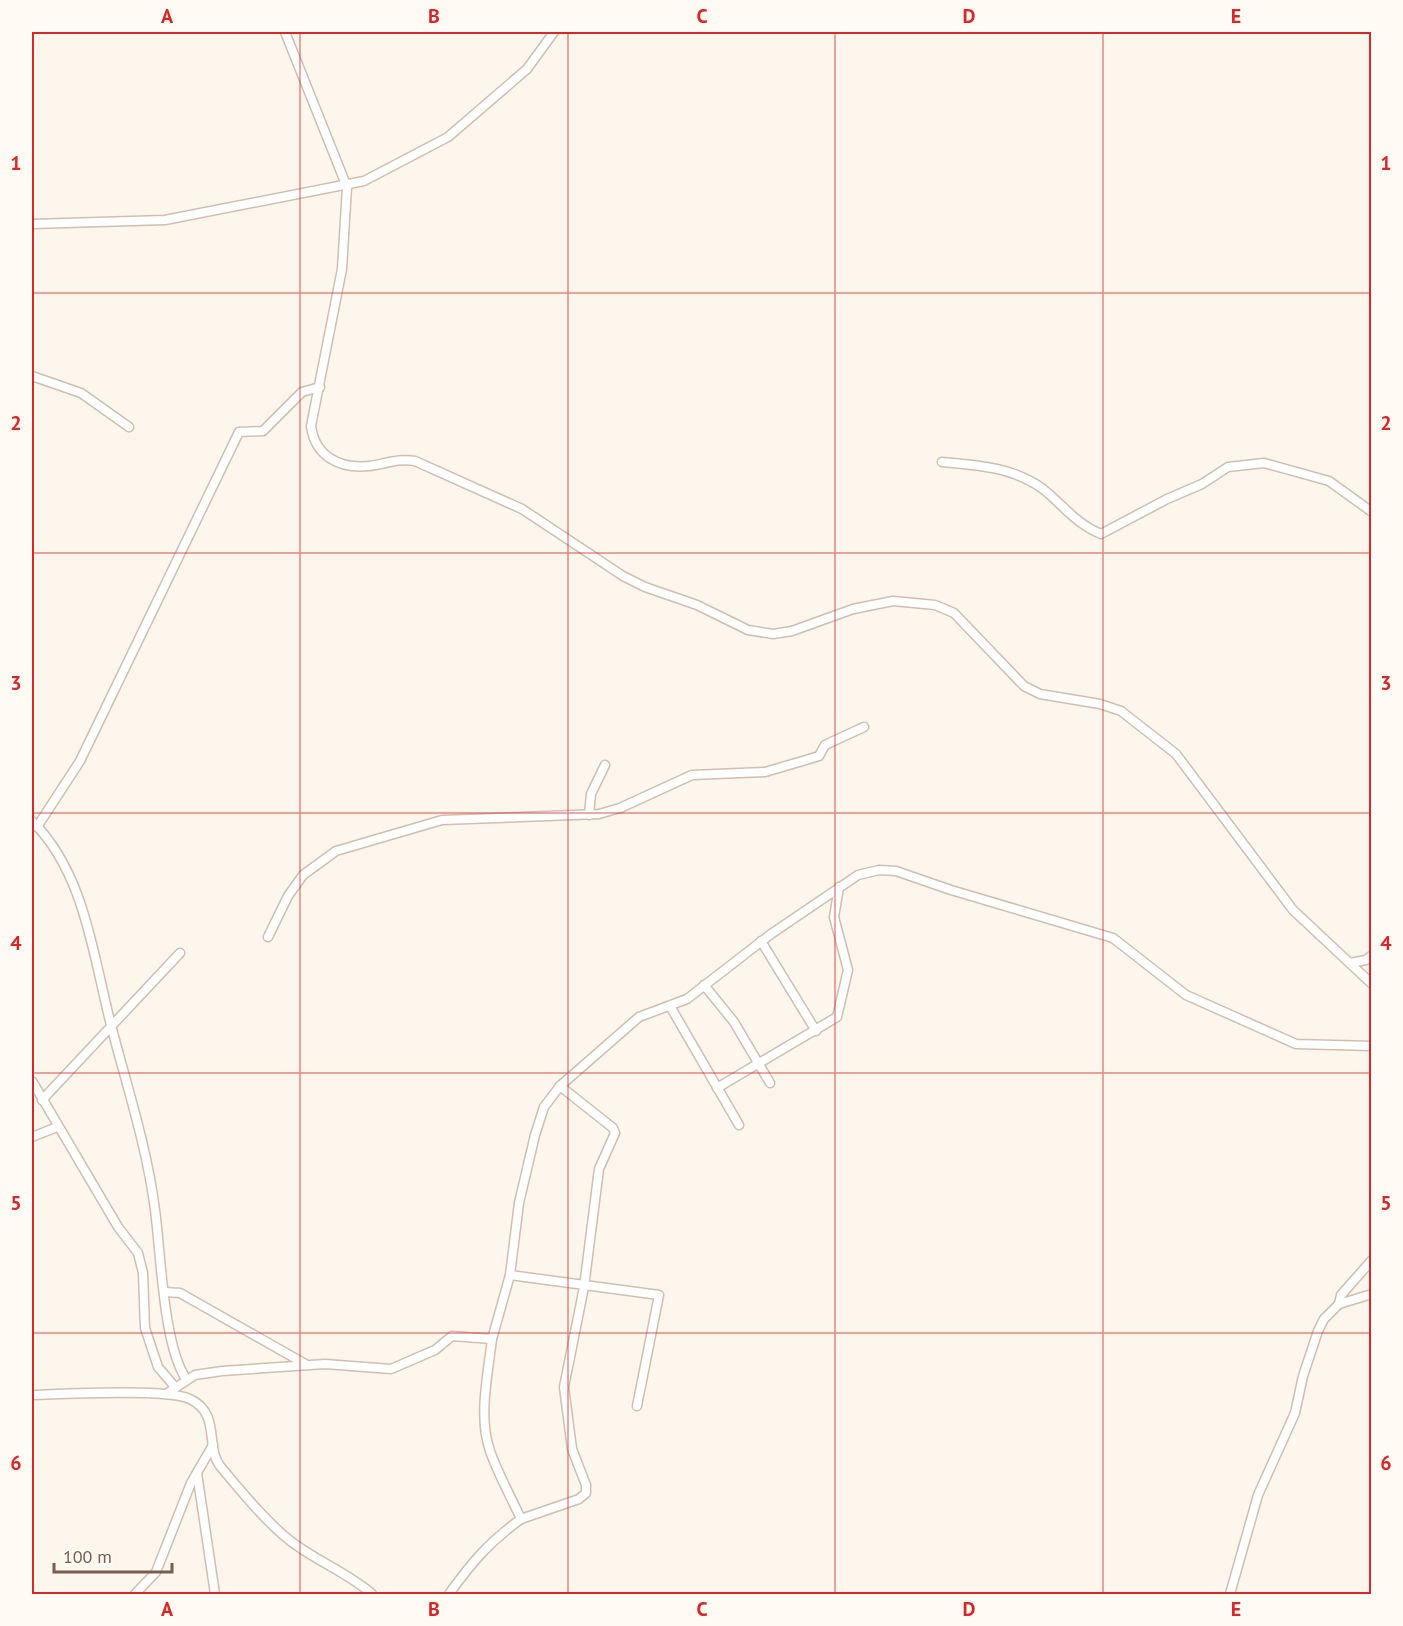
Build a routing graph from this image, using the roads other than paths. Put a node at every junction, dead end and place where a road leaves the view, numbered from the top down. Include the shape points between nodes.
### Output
1 (285, 32) edge
2 (554, 32) edge
3 (346, 187) junction
4 (32, 224) edge
5 (32, 376) edge
6 (320, 387) junction
7 (129, 428) dead end
8 (942, 462) dead end
9 (1371, 512) edge
10 (864, 727) dead end
11 (605, 765) dead end
12 (589, 815) junction
13 (34, 824) edge
14 (839, 888) junction
15 (268, 937) dead end
16 (761, 941) junction
17 (180, 953) dead end
18 (1371, 955) edge
19 (1350, 963) junction
20 (1371, 984) edge
21 (704, 985) junction
22 (670, 1006) junction
23 (112, 1028) junction
24 (816, 1031) junction
25 (1371, 1046) edge
26 (760, 1064) junction
27 (32, 1081) edge
28 (770, 1083) dead end
29 (560, 1086) junction
30 (717, 1089) junction
31 (42, 1100) junction
32 (739, 1125) dead end
33 (57, 1127) junction
34 (32, 1137) edge
35 (1371, 1260) edge
36 (510, 1275) junction
37 (584, 1287) junction
38 (165, 1292) junction
39 (1371, 1294) edge
40 (1339, 1304) junction
41 (492, 1339) junction
42 (307, 1365) junction
43 (186, 1379) junction
44 (175, 1387) junction
45 (166, 1394) junction
46 (32, 1395) edge
47 (637, 1406) dead end
48 (214, 1444) junction
49 (197, 1473) junction
50 (521, 1519) junction
51 (135, 1594) edge
52 (215, 1594) edge
53 (372, 1594) edge
54 (449, 1594) edge
55 (1230, 1594) edge

1 - 3 street
2 - 3 street via 527,69 448,138 364,182
3 - 4 street via 165,220
3 - 6 street via 342,269
5 - 7 street via 81,393
6 - 13 street via 302,392 264,431 239,432 80,761
6 - 19 street via 311,426 320,451 331,459 359,466 415,461 522,509 623,576 748,630 773,634 792,631 853,609 893,601 935,605 954,613 1024,686 1040,694 1121,711 1176,754 1293,910
8 - 9 street via 997,467 1041,488 1082,526 1101,534 1228,467 1264,463 1329,481
10 - 12 street via 825,745 819,756 790,766 765,772 692,775 620,808
11 - 12 street via 591,794
12 - 15 street via 442,820 336,851 303,875
13 - 23 street via 60,857 78,897
14 - 16 street
14 - 24 street via 834,917 848,970 837,1017
14 - 25 street via 858,875 879,870 913,876 1113,938 1186,995 1296,1044
16 - 21 street
16 - 24 street
17 - 23 street
18 - 19 street
19 - 20 street
21 - 22 street
21 - 26 street via 734,1022
22 - 29 street via 639,1017
22 - 30 street
23 - 31 street
23 - 38 street via 149,1171
24 - 26 street
26 - 28 street
26 - 30 street
27 - 31 street
29 - 36 street via 544,1107 535,1135 519,1203
29 - 37 street via 615,1133 599,1169
30 - 32 street
31 - 33 street
33 - 34 street
33 - 44 street via 138,1253 146,1302 145,1328 158,1367
35 - 40 street via 1341,1295
36 - 37 street
36 - 41 street
37 - 47 street via 659,1295
37 - 50 street via 564,1387 572,1449 586,1493
38 - 42 street via 180,1293
38 - 43 street via 175,1352
39 - 40 street
40 - 55 street via 1318,1331 1295,1413 1258,1495
41 - 42 street via 452,1336 435,1350 391,1369
41 - 50 street via 486,1433 489,1450
42 - 43 street via 222,1371
43 - 44 street
44 - 45 street
45 - 46 street
45 - 48 street via 194,1401 209,1420
48 - 49 street
48 - 53 street via 218,1463 281,1533
49 - 51 street via 156,1572
49 - 52 street
50 - 54 street via 474,1558

